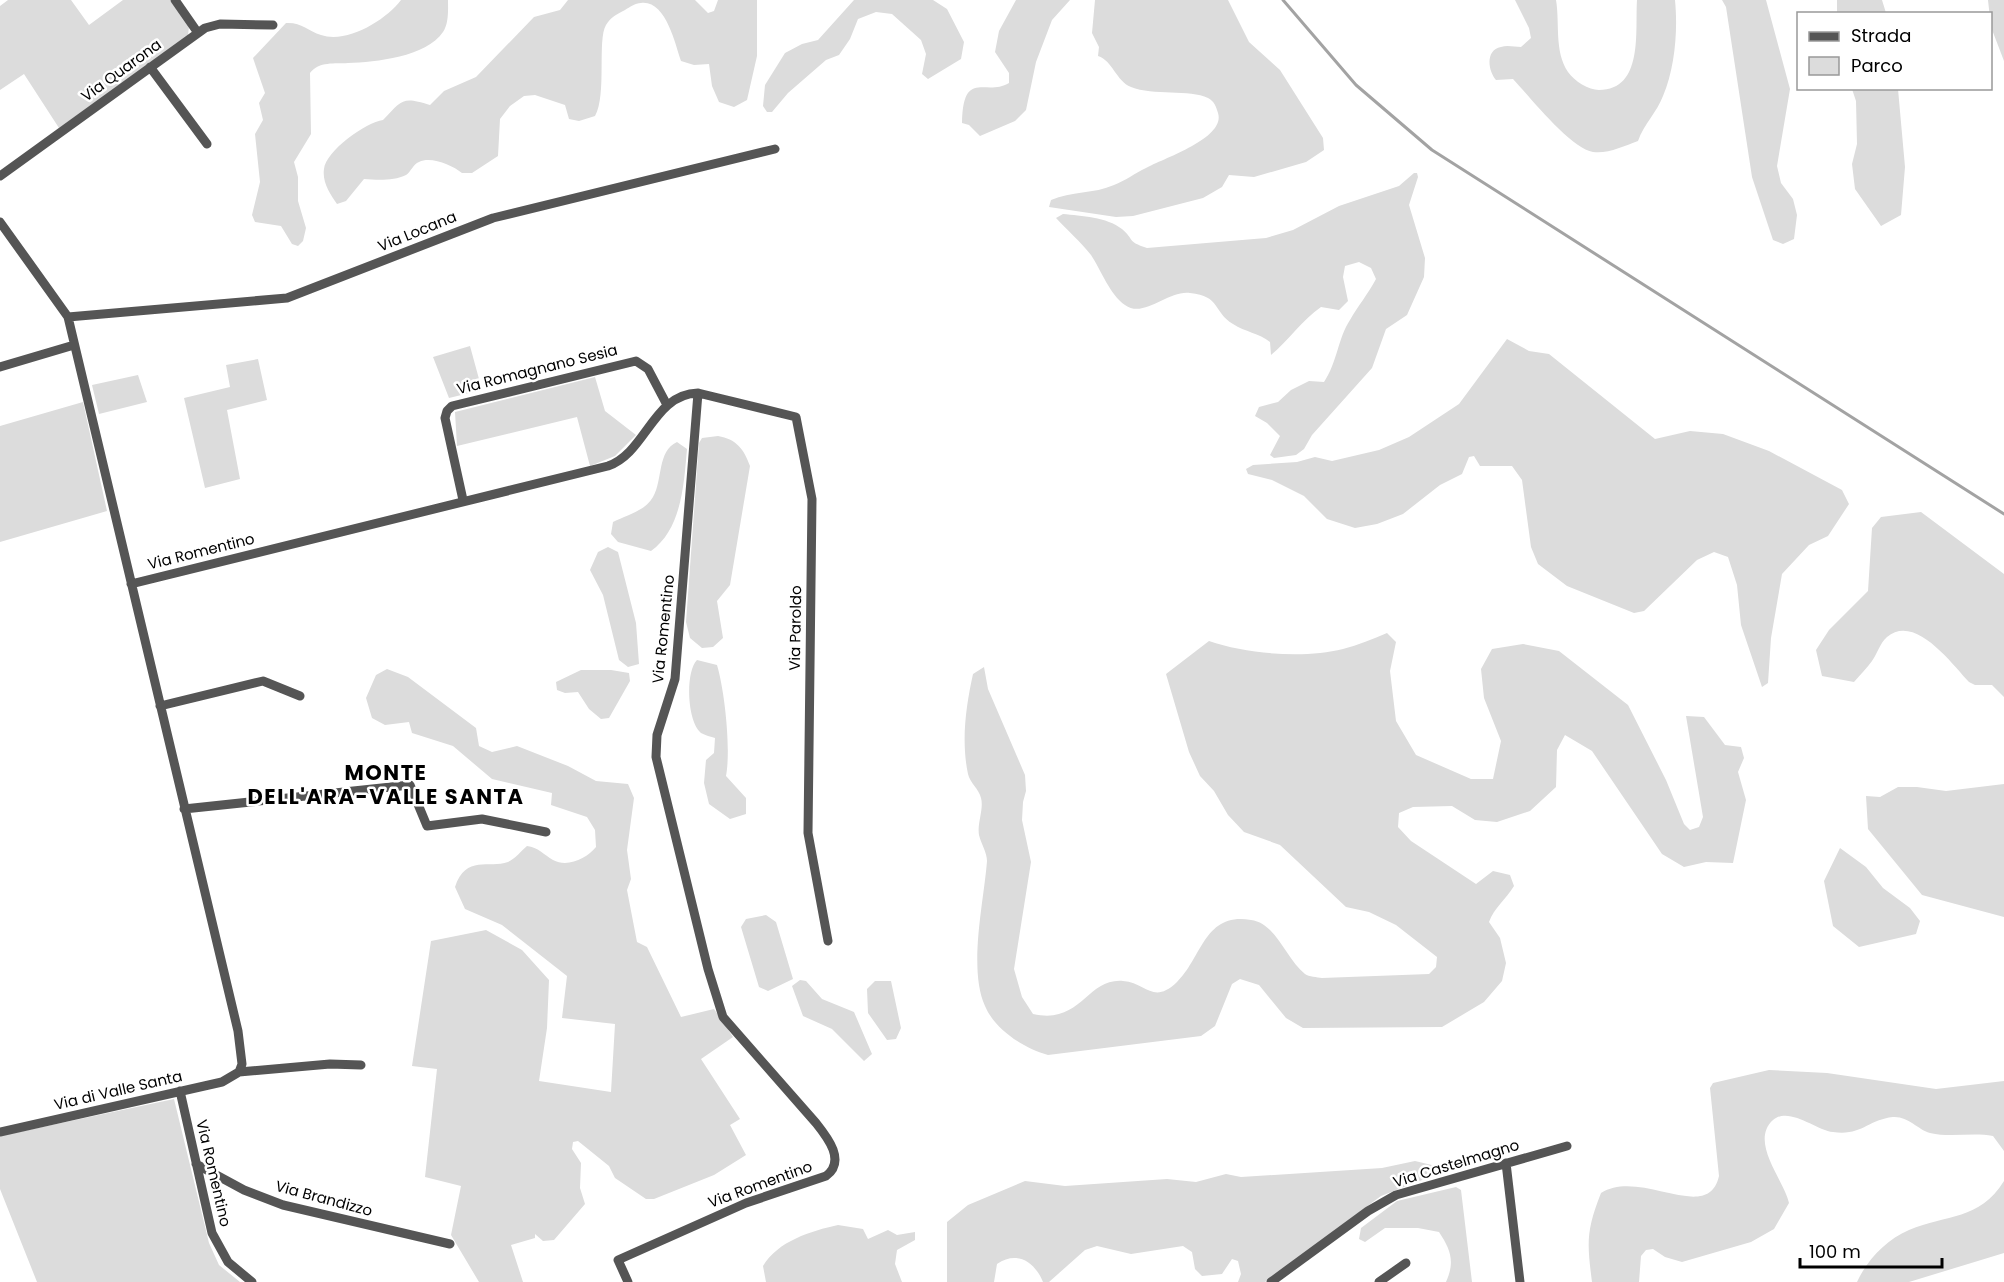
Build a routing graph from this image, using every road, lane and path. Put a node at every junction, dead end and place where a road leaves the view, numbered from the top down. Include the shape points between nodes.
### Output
1 (175, 0) edge
2 (273, 24) dead end
3 (198, 33) junction
4 (150, 67) junction
5 (207, 144) dead end
6 (775, 149) dead end
7 (0, 176) edge
8 (0, 222) edge
9 (68, 316) junction
10 (74, 345) junction
11 (0, 367) edge
12 (698, 393) junction
13 (668, 405) junction
14 (463, 500) junction
15 (131, 584) junction
16 (300, 696) dead end
17 (160, 706) junction
18 (184, 809) junction
19 (546, 832) dead end
20 (828, 941) dead end
21 (361, 1065) dead end
22 (239, 1072) junction
23 (180, 1091) junction
24 (0, 1132) edge
25 (1567, 1146) dead end
26 (1506, 1162) junction
27 (196, 1164) junction
28 (450, 1244) dead end
29 (1406, 1263) dead end
30 (252, 1282) edge
31 (628, 1282) edge
32 (1271, 1282) edge
33 (1379, 1282) edge
34 (1520, 1282) edge

1 - 3 street
2 - 3 street, Via Quarona via 220,24
3 - 4 street, Via Quarona
4 - 5 street
4 - 7 street, Via Quarona
6 - 9 street, Via Locana via 493,218 287,298
8 - 9 street
9 - 10 street
10 - 11 street
10 - 15 street
12 - 13 street, Via Romentino
12 - 20 street, Via Paroldo via 796,417 812,499 808,833
12 - 31 street, Via Romentino via 676,669 657,735 656,757 723,1017 816,1123 829,1140 835,1160 833,1170 826,1176 746,1203 618,1260
13 - 14 street, Via Romentino via 613,465
13 - 14 street, Via Romagnano Sesia via 650,371 636,361 452,406 446,418
14 - 15 street, Via Romentino
15 - 17 street
16 - 17 street via 263,681
17 - 18 street
18 - 19 street via 410,785 427,826 482,819
18 - 22 street via 238,1031 242,1064
21 - 22 street, Via di Valle Santa
22 - 23 street, Via di Valle Santa via 222,1082
23 - 24 street, Via di Valle Santa
23 - 27 street, Via Romentino
25 - 26 street, Via Castelmagno
26 - 32 street, Via Castelmagno via 1383,1201
26 - 34 street
27 - 28 street, Via Brandizzo via 244,1190 284,1204
27 - 30 street, Via Romentino via 216,1243 228,1262
29 - 33 street

